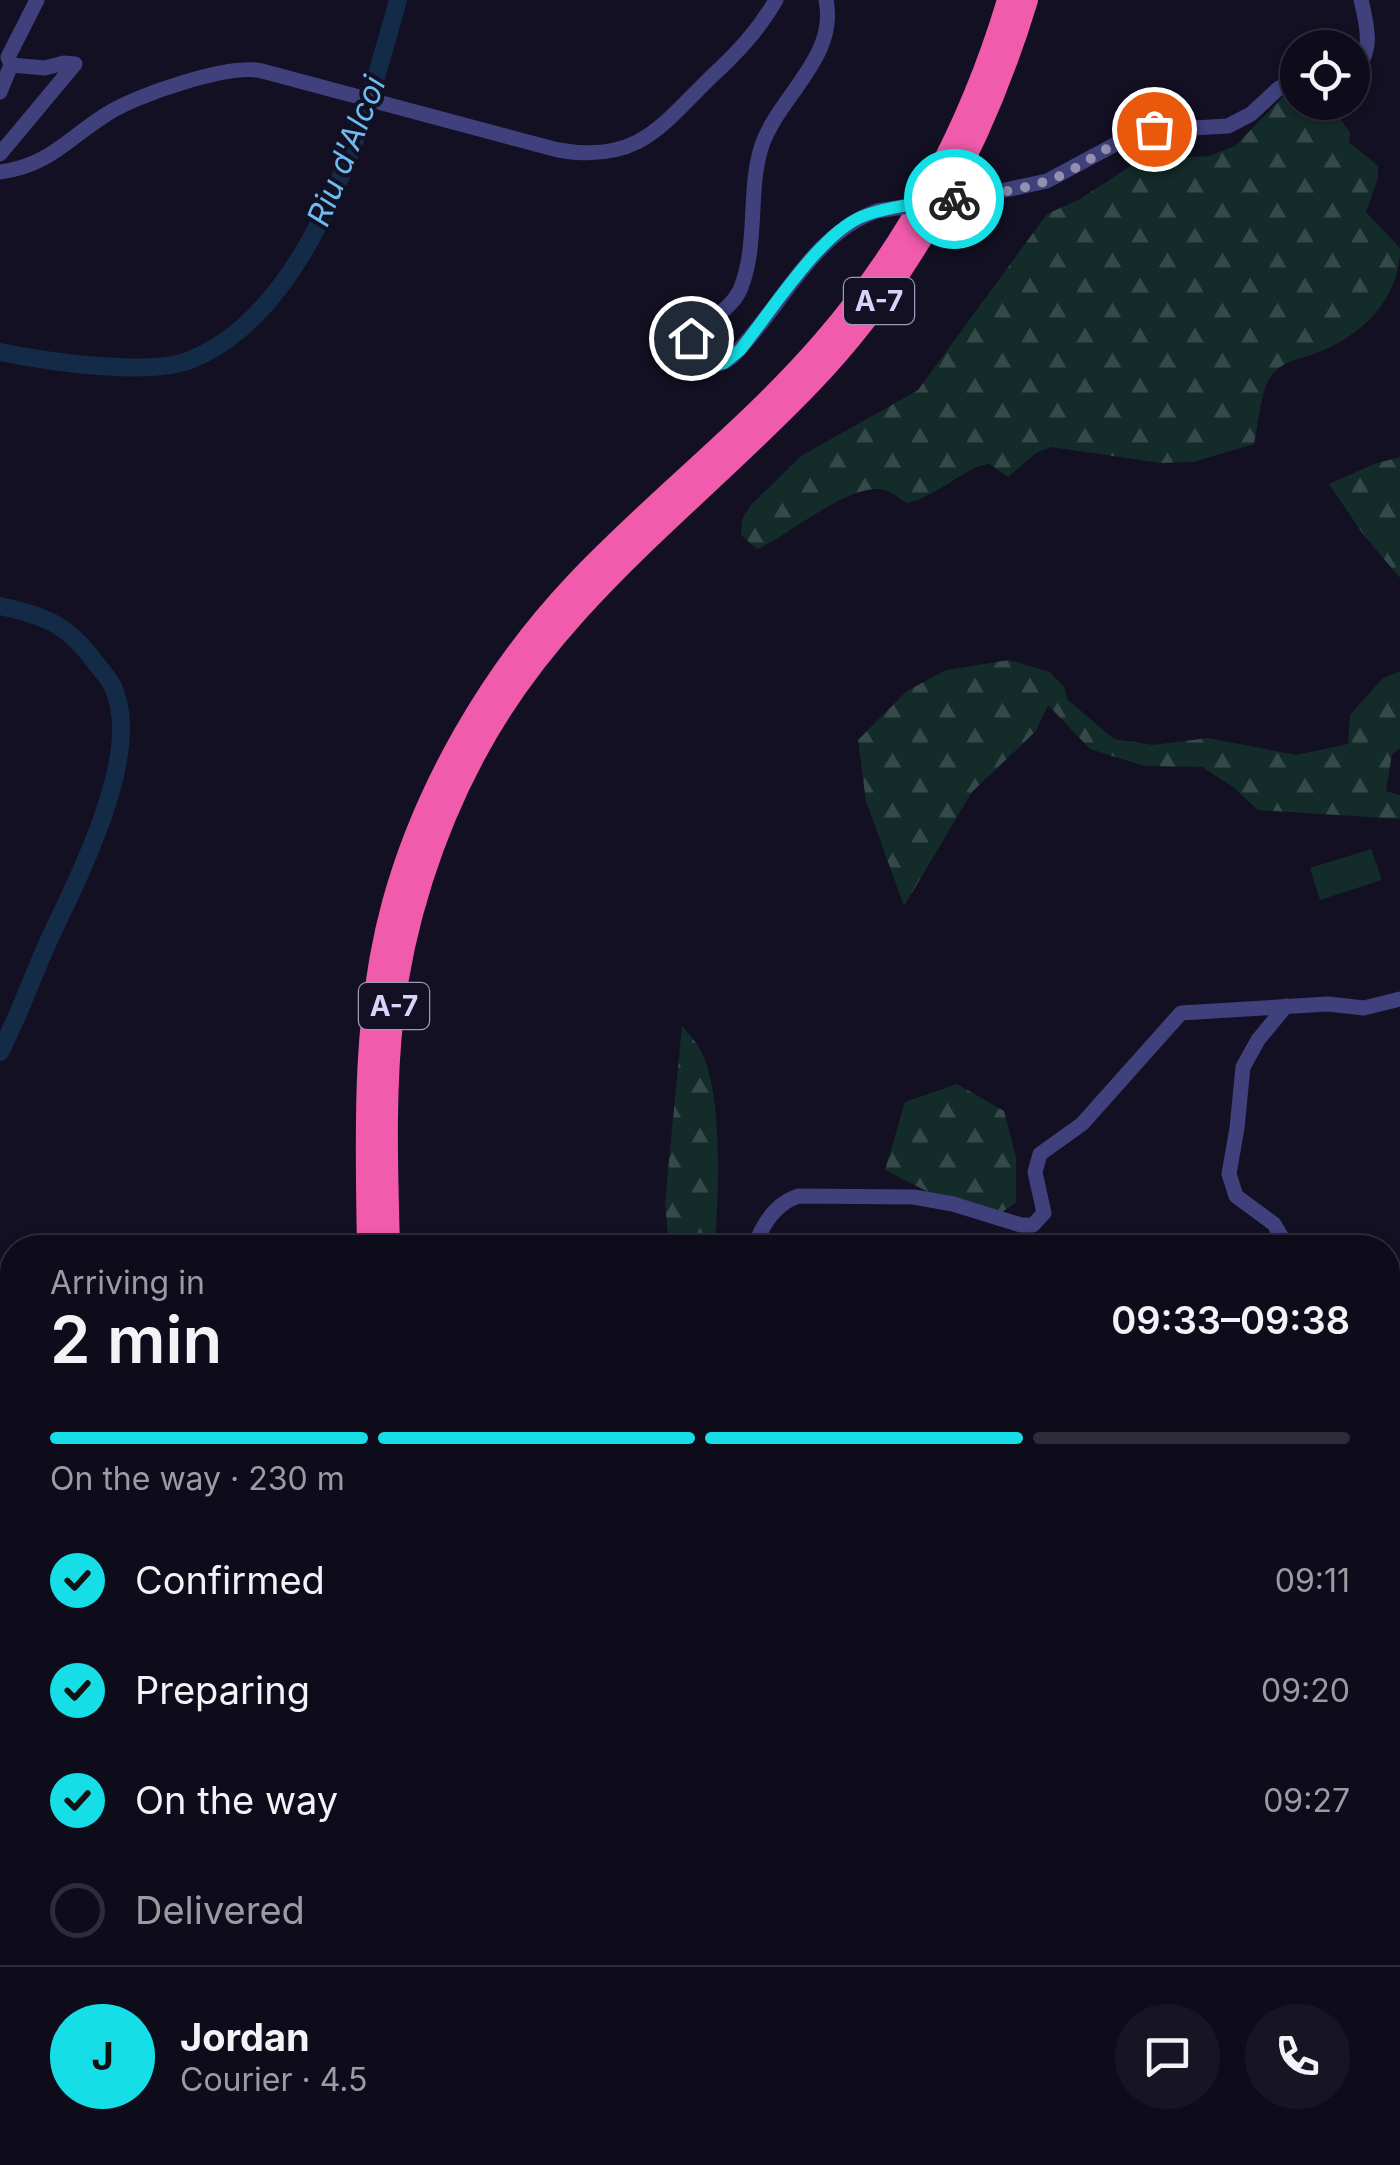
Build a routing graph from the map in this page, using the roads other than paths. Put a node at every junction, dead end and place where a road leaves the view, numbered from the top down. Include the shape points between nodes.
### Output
1 (38, 0) edge
2 (776, 0) edge
3 (826, 0) edge
4 (1008, 0) edge
5 (1027, 0) edge
6 (1361, 0) edge
7 (1365, 30) edge
8 (11, 65) junction
9 (1280, 87) edge
10 (0, 92) edge
11 (0, 154) edge
12 (0, 172) edge
13 (633, 538) junction
14 (456, 772) junction
15 (1400, 1000) edge
16 (1286, 1006) junction
17 (368, 1235) edge
18 (389, 1235) edge
19 (761, 1235) edge
20 (1280, 1235) edge

1 - 8 street via 8,57
2 - 12 street via 752,37 668,123 615,150 558,150 255,69 234,69 122,105 55,154
3 - 9 street, bridge via 814,61 762,146 742,283 731,304 689,344 709,367 732,357 845,226 877,212 1047,181 1140,132 1228,126
4 - 13 highway, A-7 via 976,92 902,236 860,296 769,400
5 - 13 highway, A-7 via 959,173 881,298 810,383
6 - 7 street
8 - 10 street
8 - 11 street via 75,64
13 - 14 highway, A-7 via 527,669
14 - 17 highway, A-7 via 407,861 382,952 368,1061
14 - 18 highway, A-7 via 397,986 386,1113
15 - 16 street via 1364,1008
16 - 19 street via 1176,1016 1082,1124 1040,1154 1035,1172 1044,1209 1033,1225 914,1196 799,1196 774,1211
16 - 20 street via 1243,1067 1229,1174 1236,1196

